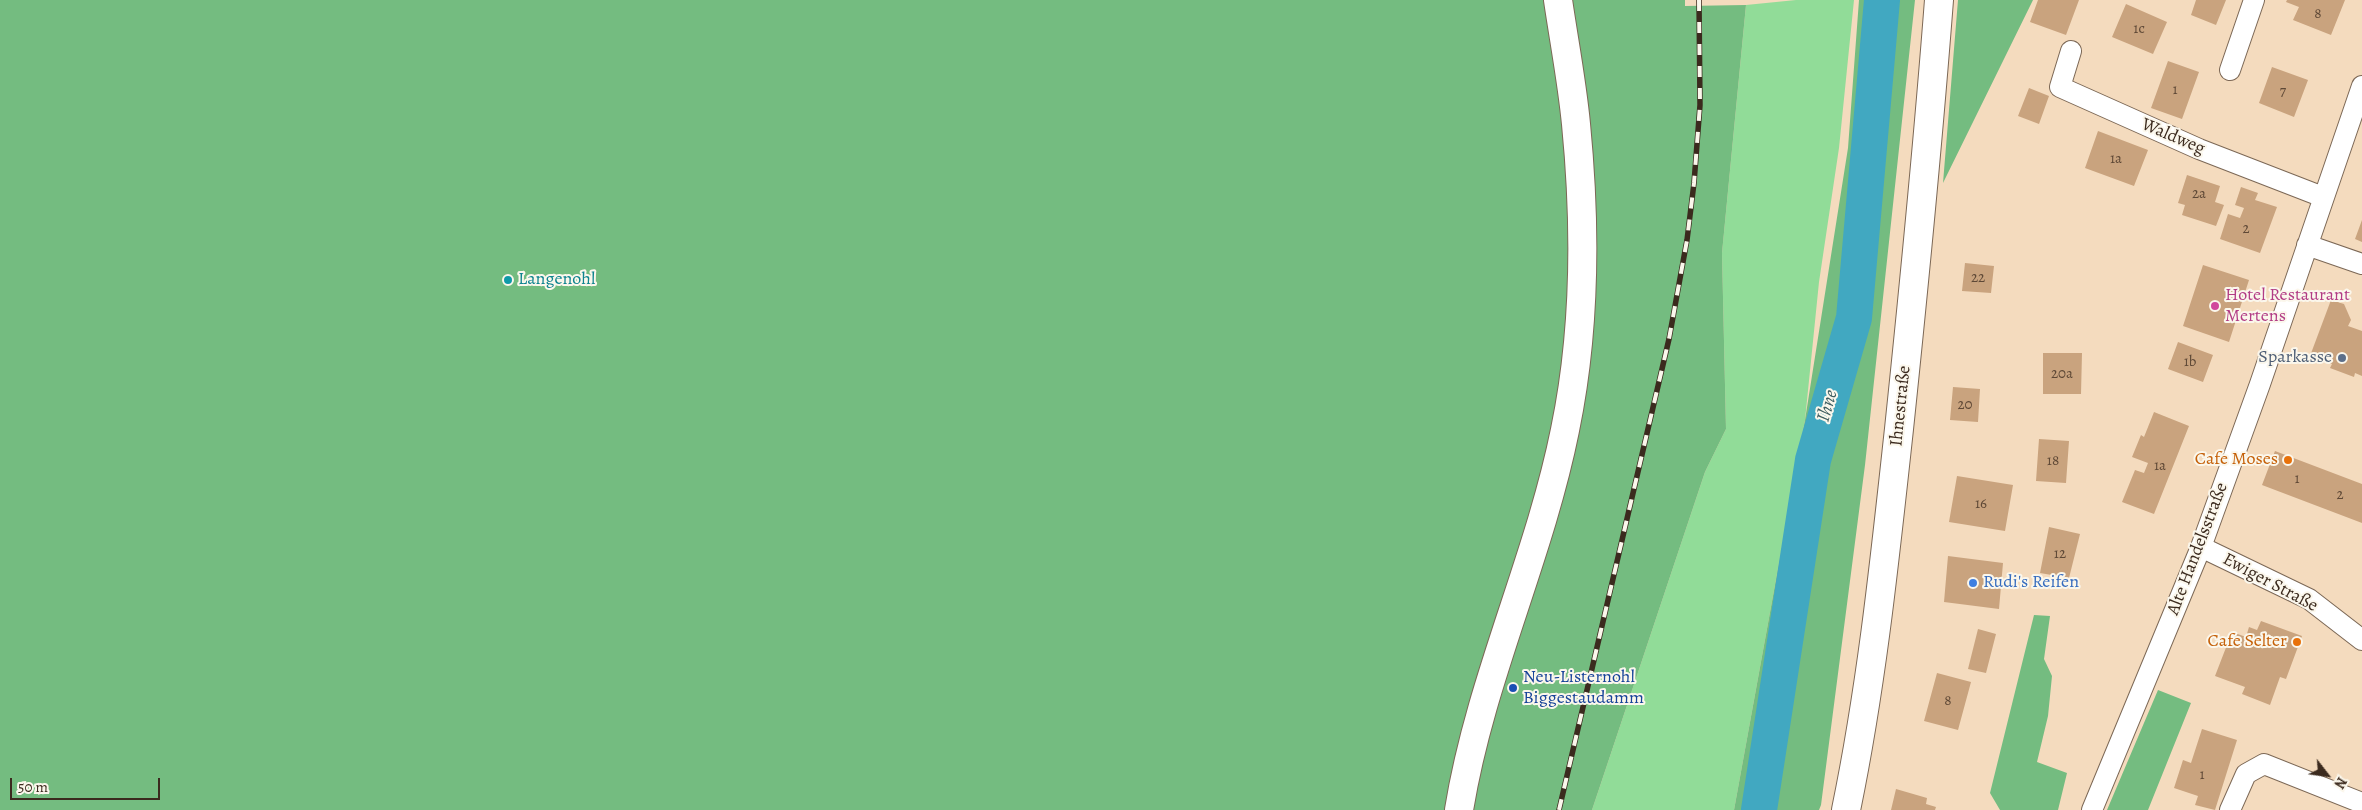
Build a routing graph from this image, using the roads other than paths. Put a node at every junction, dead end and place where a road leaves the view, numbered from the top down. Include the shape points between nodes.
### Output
1 (1558, 0) edge
2 (1939, 0) edge
3 (2254, 0) edge
4 (2071, 51) dead end
5 (2230, 70) dead end
6 (2362, 86) edge
7 (2323, 197) junction
8 (2307, 245) junction
9 (2362, 264) edge
10 (2201, 547) junction
11 (2362, 640) edge
12 (2362, 804) edge
13 (1459, 810) edge
14 (1846, 810) edge
15 (2092, 810) edge
16 (2230, 810) edge

1 - 13 main road via 1576,124 1583,244 1576,372 1544,513 1483,703
2 - 14 main road, Ihnestraße via 1917,266 1885,564 1860,738
3 - 5 street
4 - 7 street, Waldweg via 2060,87
6 - 7 street, Alte Handelsstraße
7 - 8 street, Alte Handelsstraße
8 - 9 street
8 - 10 street, Alte Handelsstraße
10 - 11 street, Ewiger Straße via 2309,599
10 - 15 street, Alte Handelsstraße
12 - 16 street via 2264,764 2246,774

